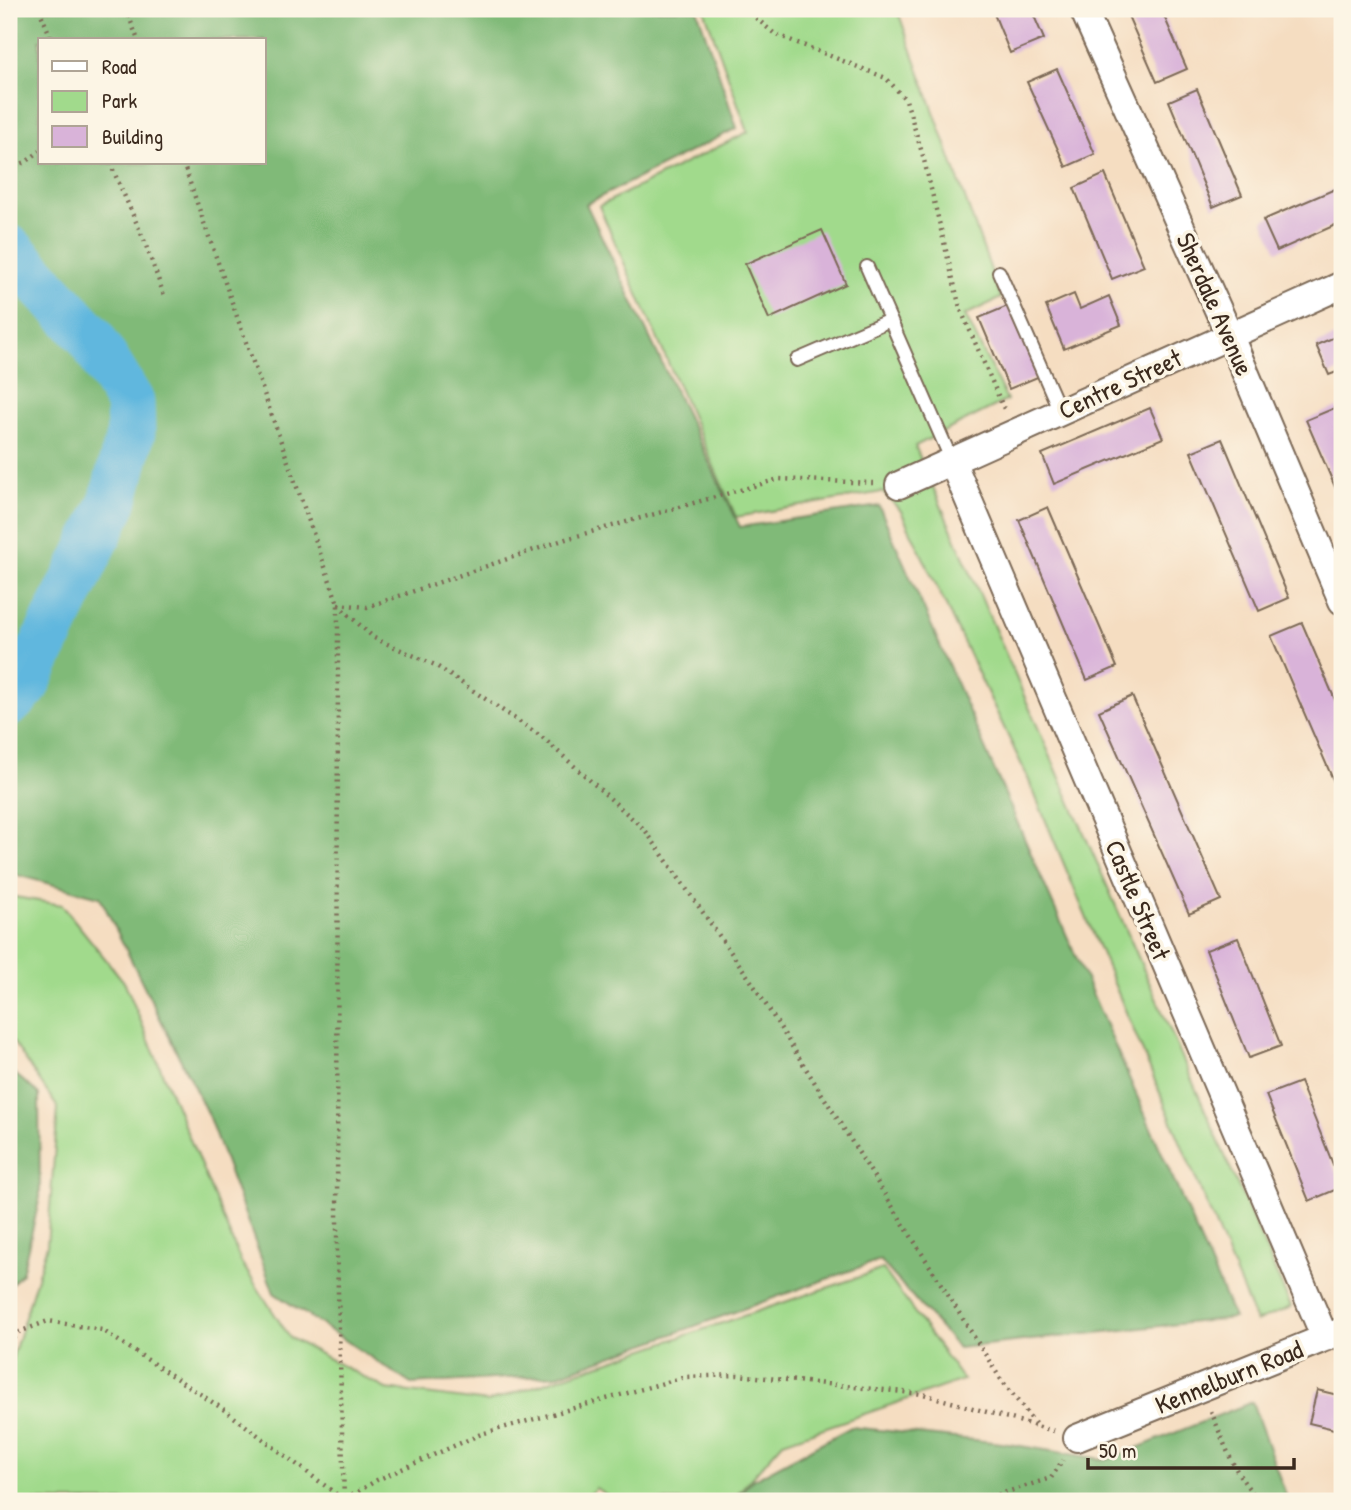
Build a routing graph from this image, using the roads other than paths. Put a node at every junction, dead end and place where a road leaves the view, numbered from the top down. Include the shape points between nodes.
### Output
1 (1083, 9) edge
2 (867, 267) dead end
3 (999, 272) dead end
4 (1342, 285) edge
5 (890, 320) junction
6 (1229, 334) junction
7 (797, 360) dead end
8 (1060, 411) junction
9 (952, 461) junction
10 (899, 485) road end
11 (1342, 601) edge
12 (1334, 1335) edge
13 (1077, 1438) road end

1 - 6 street, Sherdale Avenue
2 - 5 lane
3 - 8 lane
4 - 6 street, Centre Street
5 - 7 lane
5 - 9 lane
6 - 8 street, Centre Street
6 - 11 street, Sherdale Avenue
8 - 9 street, Centre Street
9 - 10 street, Centre Street
9 - 12 street, Castle Street
12 - 13 street, Kennelburn Road

